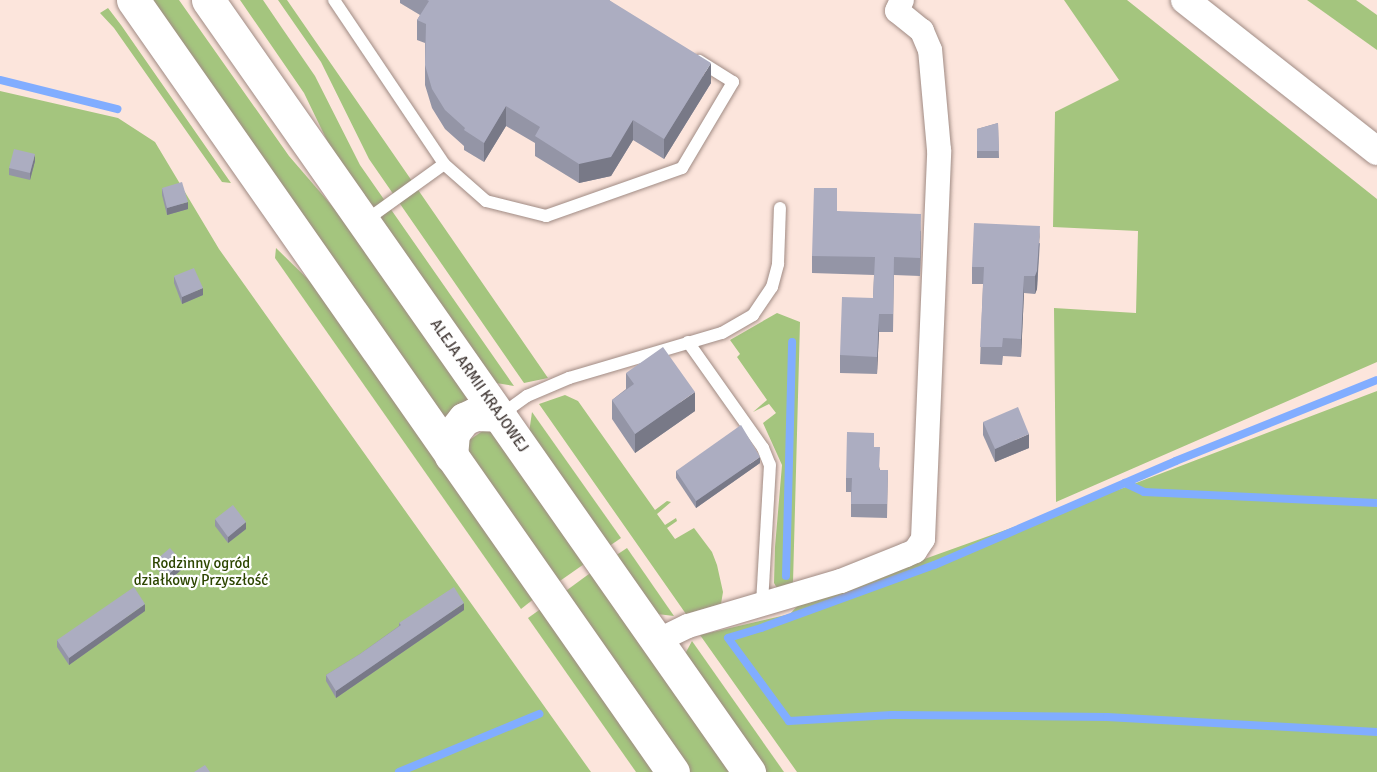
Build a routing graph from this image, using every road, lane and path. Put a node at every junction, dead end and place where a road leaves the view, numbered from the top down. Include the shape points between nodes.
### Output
1 (133, 0) edge
2 (208, 0) edge
3 (334, 0) edge
4 (902, 0) edge
5 (1185, 0) edge
6 (223, 13) edge
7 (686, 53) edge
8 (1377, 151) edge
9 (444, 164) junction
10 (780, 208) dead end
11 (364, 221) junction
12 (688, 342) junction
13 (500, 416) junction
14 (452, 456) junction
15 (762, 604) junction
16 (657, 641) junction
17 (673, 772) edge
18 (749, 772) edge

1 - 14 main road
2 - 6 main road, ALEJA ARMII KRAJOWEJ
3 - 9 lane
4 - 15 street via 897,11 922,31 930,50 939,150 923,538 906,555 842,581
5 - 8 street
6 - 11 main road, ALEJA ARMII KRAJOWEJ
7 - 9 lane via 733,82 682,168 546,216 486,201
9 - 11 lane
10 - 12 lane via 778,264 764,302 740,324
11 - 13 main road, ALEJA ARMII KRAJOWEJ
12 - 13 lane via 569,378 527,396
12 - 15 lane via 763,448 770,465
13 - 14 main road via 475,414 464,419 453,434
13 - 16 main road, ALEJA ARMII KRAJOWEJ
14 - 17 main road
15 - 16 street via 688,626
16 - 18 main road, ALEJA ARMII KRAJOWEJ

